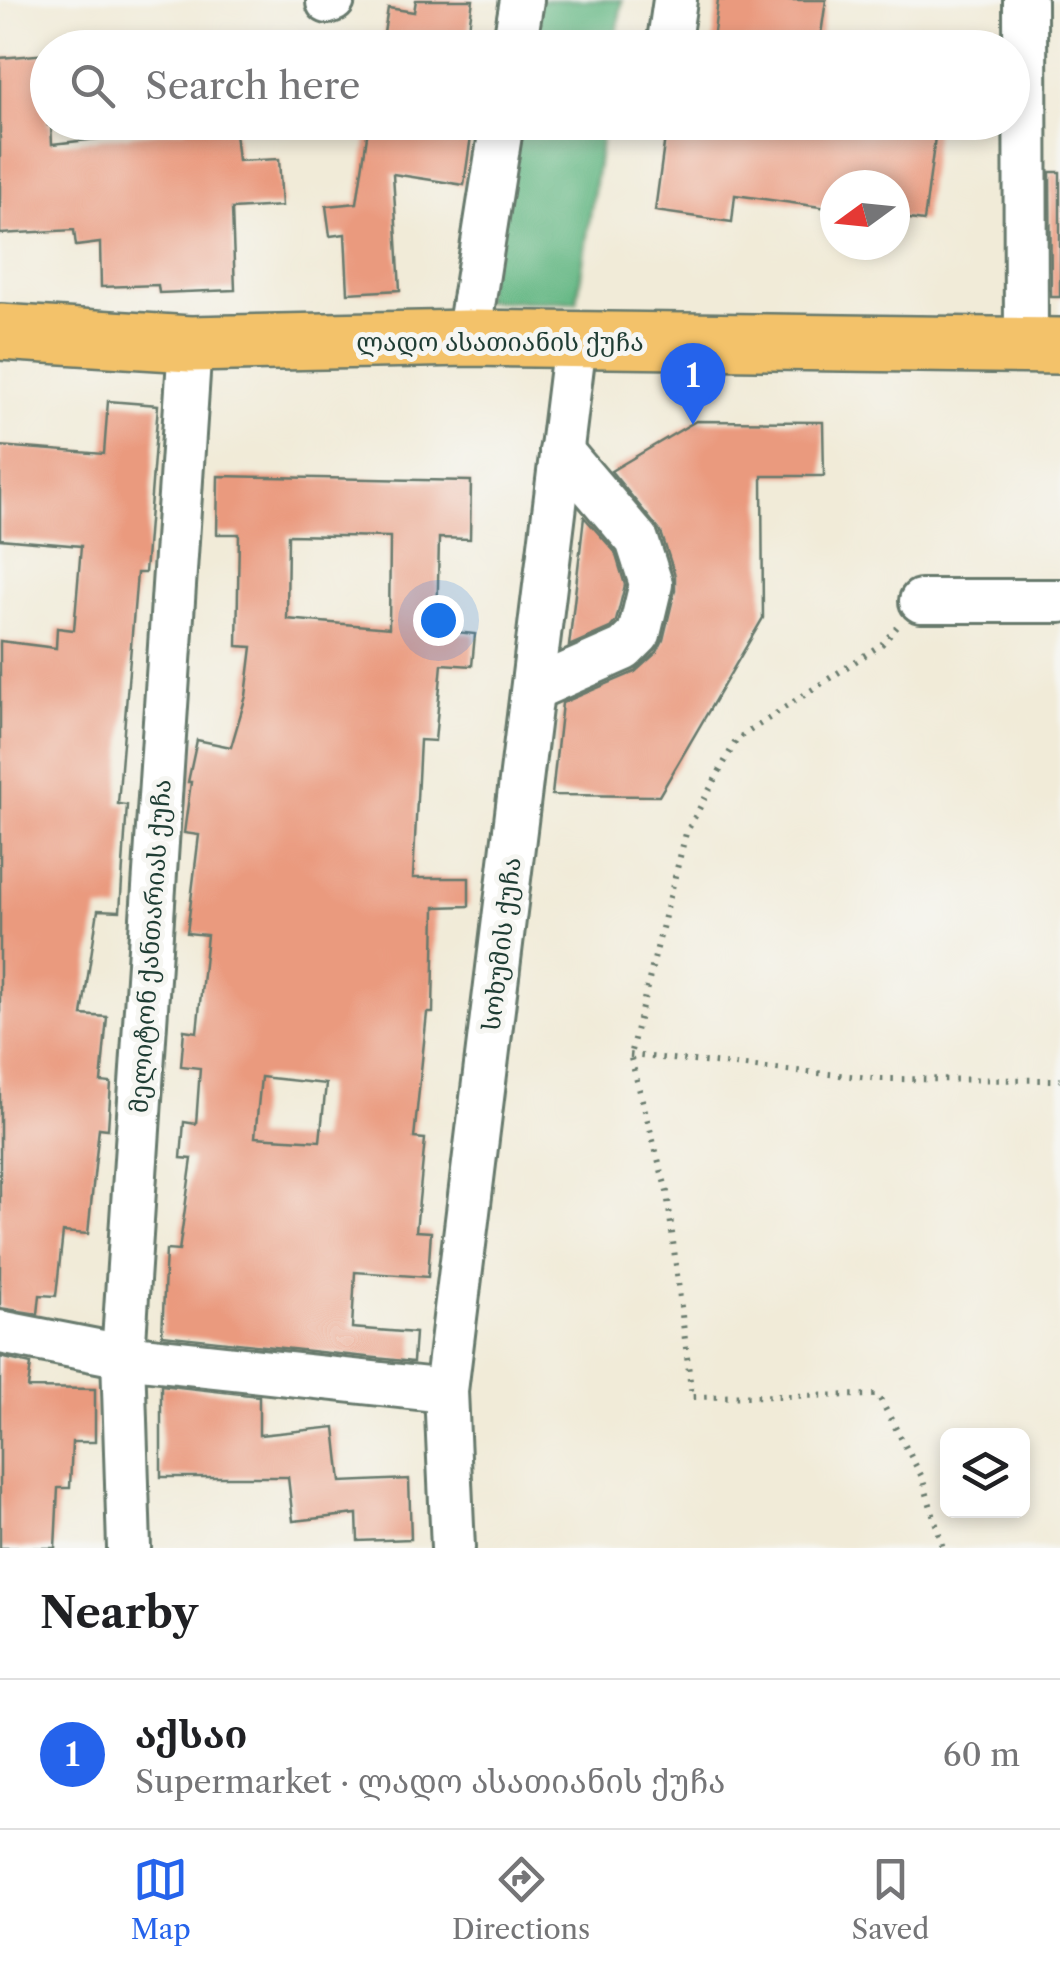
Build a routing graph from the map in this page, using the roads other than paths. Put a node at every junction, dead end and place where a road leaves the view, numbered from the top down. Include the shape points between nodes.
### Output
1 (522, 0) edge
2 (675, 0) edge
3 (1037, 22) edge
4 (517, 30) edge
5 (671, 30) edge
6 (499, 140) edge
7 (0, 332) edge
8 (468, 338) junction
9 (575, 342) junction
10 (190, 344) junction
11 (1043, 346) edge
12 (561, 451) junction
13 (1060, 601) edge
14 (921, 602) road end
15 (532, 689) junction
16 (0, 1332) edge
17 (123, 1356) junction
18 (446, 1391) junction
19 (129, 1548) edge
20 (453, 1548) edge

1 - 4 street
2 - 5 street
3 - 11 street
6 - 8 street
7 - 10 main road, ლადო ასათიანის ქუჩა
8 - 9 main road, ლადო ასათიანის ქუჩა
8 - 10 main road, ლადო ასათიანის ქუჩა
9 - 11 main road, ლადო ასათიანის ქუჩა
9 - 12 street, სოხუმის ქუჩა
10 - 17 street, მელიტონ ქანთარიას ქუჩა
12 - 15 street, სოხუმის ქუჩა
12 - 15 street via 637,540 652,584 639,634 624,648
13 - 14 street
15 - 18 street, სოხუმის ქუჩა
16 - 17 street
17 - 18 street
17 - 19 street, მელიტონ ქანთარიას ქუჩა
18 - 20 street, სოხუმის ქუჩა

